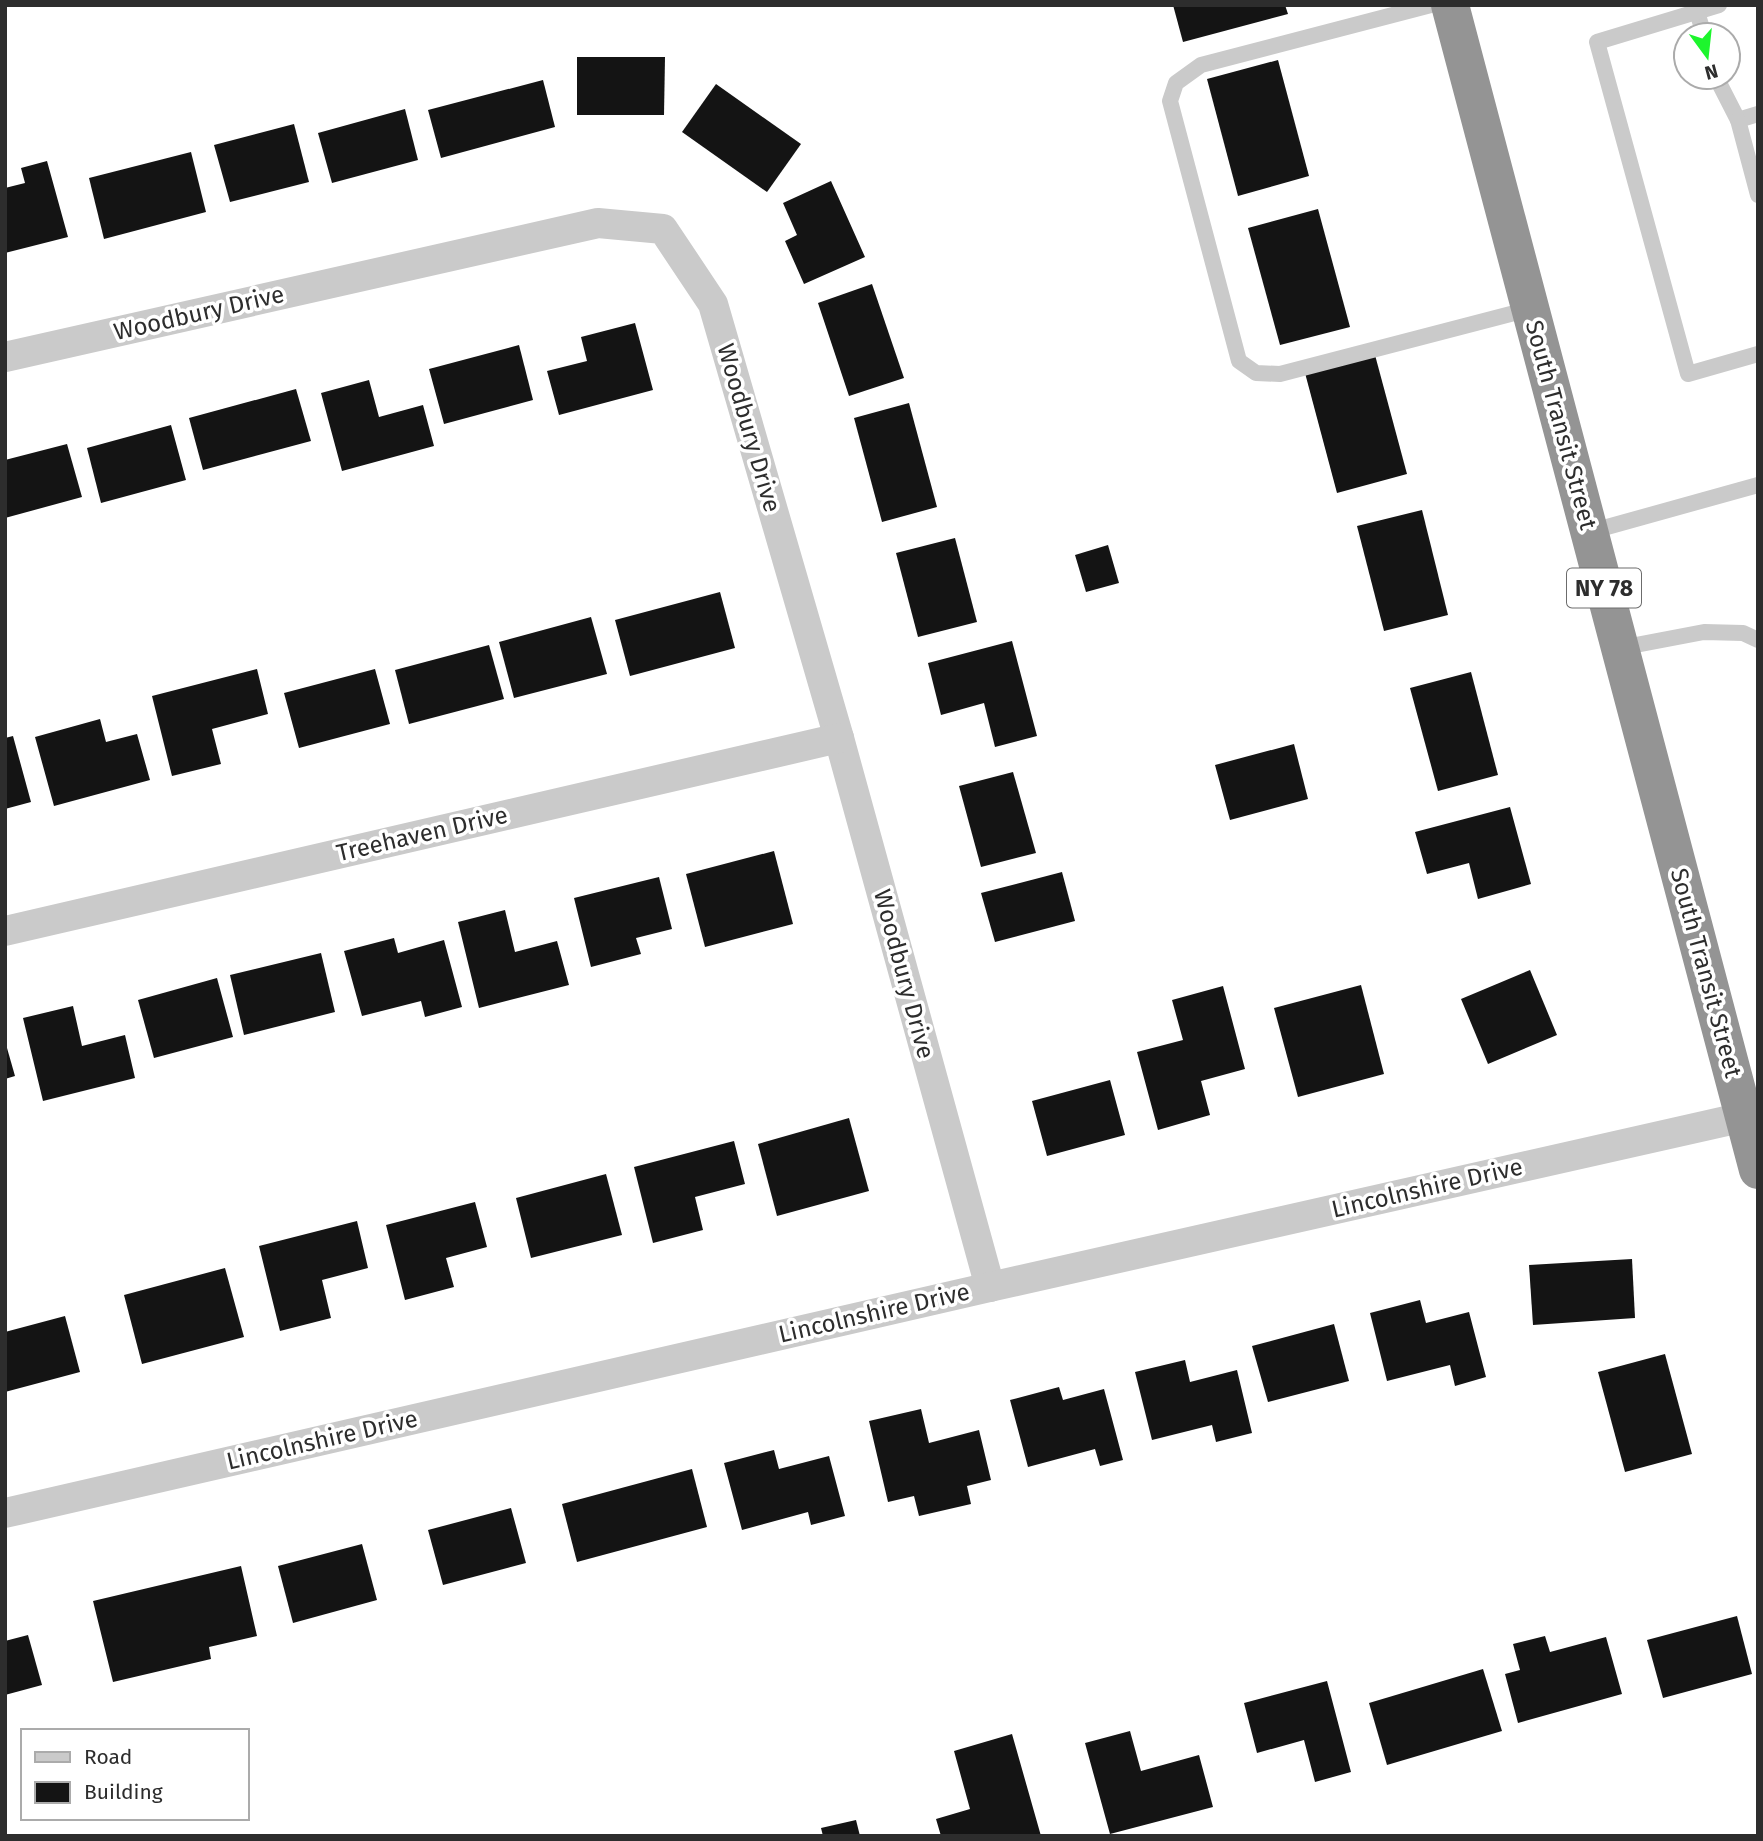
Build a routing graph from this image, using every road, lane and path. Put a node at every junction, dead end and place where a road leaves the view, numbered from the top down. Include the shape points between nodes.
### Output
1 (1430, 5) edge
2 (1450, 5) edge
3 (1719, 5) edge
4 (1696, 8) edge
5 (1723, 91) edge
6 (1758, 114) edge
7 (1738, 120) junction
8 (1758, 195) edge
9 (1530, 309) junction
10 (1758, 354) edge
11 (5, 357) edge
12 (1758, 485) edge
13 (1589, 532) junction
14 (1758, 640) edge
15 (1619, 648) junction
16 (839, 738) junction
17 (5, 931) edge
18 (1744, 1117) junction
19 (1758, 1170) edge
20 (990, 1287) junction
21 (5, 1513) edge

1 - 9 lane via 1201,65 1176,83 1170,102 1239,361 1256,373 1280,374
2 - 9 highway, South Transit Street / NY 78
3 - 4 lane
4 - 10 lane via 1597,42 1688,374
5 - 7 lane
6 - 7 lane
7 - 8 lane
9 - 13 highway, South Transit Street / NY 78
11 - 16 street, Woodbury Drive via 597,223 663,229 713,304
12 - 13 lane
13 - 15 highway, South Transit Street / NY 78
14 - 15 lane via 1743,633 1704,632
15 - 18 highway, South Transit Street / NY 78
16 - 17 street, Treehaven Drive
16 - 20 street, Woodbury Drive
18 - 19 highway, South Transit Street / NY 78
18 - 20 street, Lincolnshire Drive
20 - 21 street, Lincolnshire Drive

